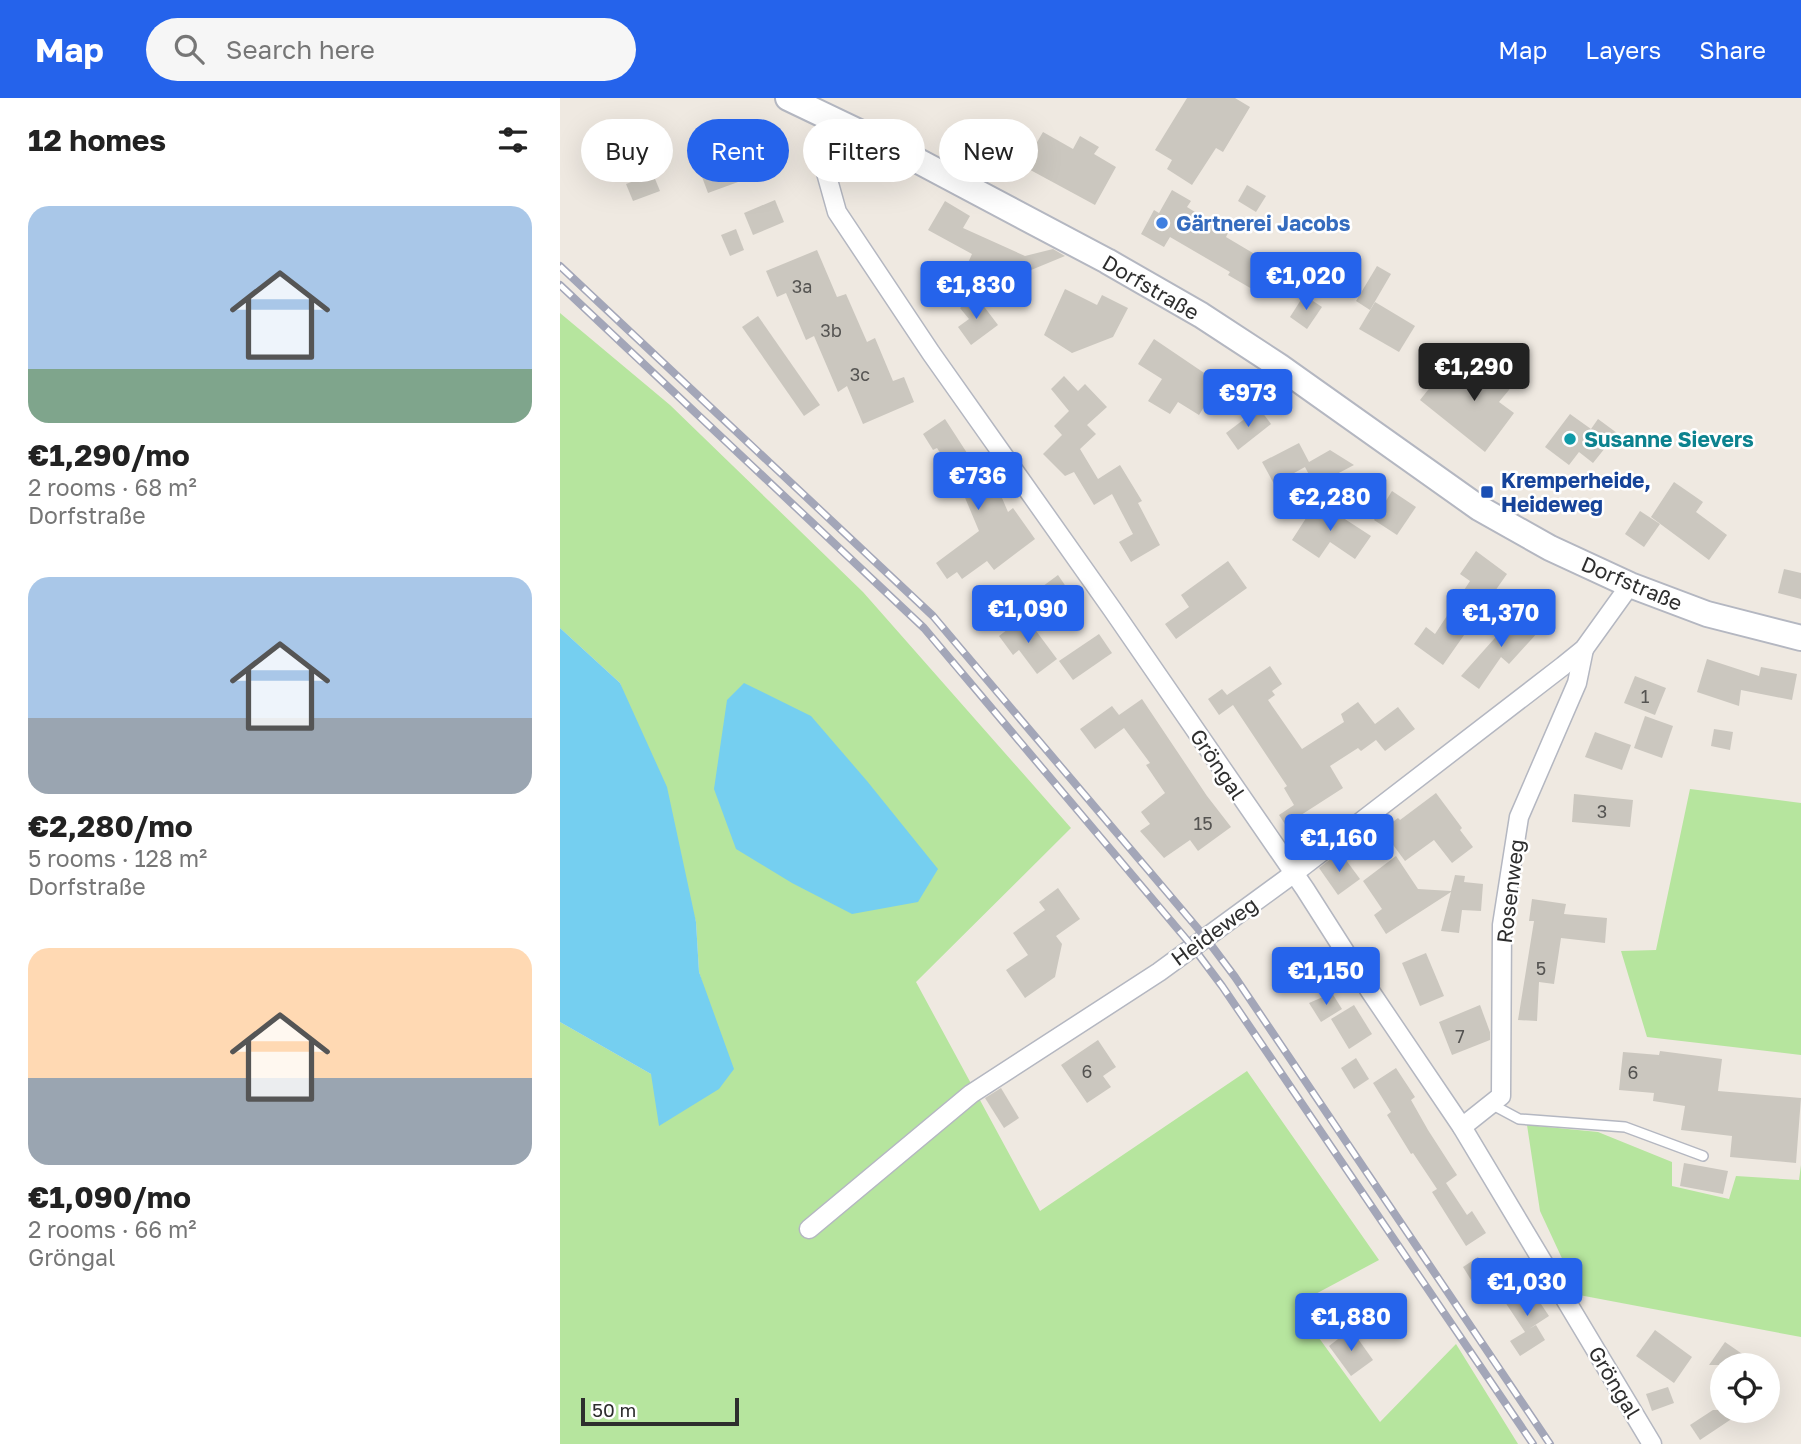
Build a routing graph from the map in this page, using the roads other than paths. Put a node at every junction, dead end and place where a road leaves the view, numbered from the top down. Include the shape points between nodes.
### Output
1 (788, 98) edge
2 (833, 119) edge
3 (925, 165) edge
4 (829, 182) edge
5 (1630, 585) junction
6 (1801, 638) edge
7 (1584, 649) junction
8 (1293, 874) junction
9 (1491, 1104) junction
10 (1462, 1127) junction
11 (1703, 1156) dead end
12 (809, 1228) dead end
13 (1652, 1444) edge

1 - 2 main road, Dorfstraße
3 - 5 main road, Dorfstraße via 1201,315 1479,508
4 - 8 street, Gröngal via 837,212 931,354
5 - 6 main road, Dorfstraße via 1707,614
5 - 7 street, Heideweg
7 - 8 street, Heideweg
7 - 9 street, Rosenweg via 1577,682 1519,817 1502,925 1501,1096
8 - 10 street, Gröngal
8 - 12 street, Heideweg via 1155,975 971,1094
9 - 10 street
9 - 11 lane via 1519,1119 1625,1128
10 - 13 street, Gröngal

